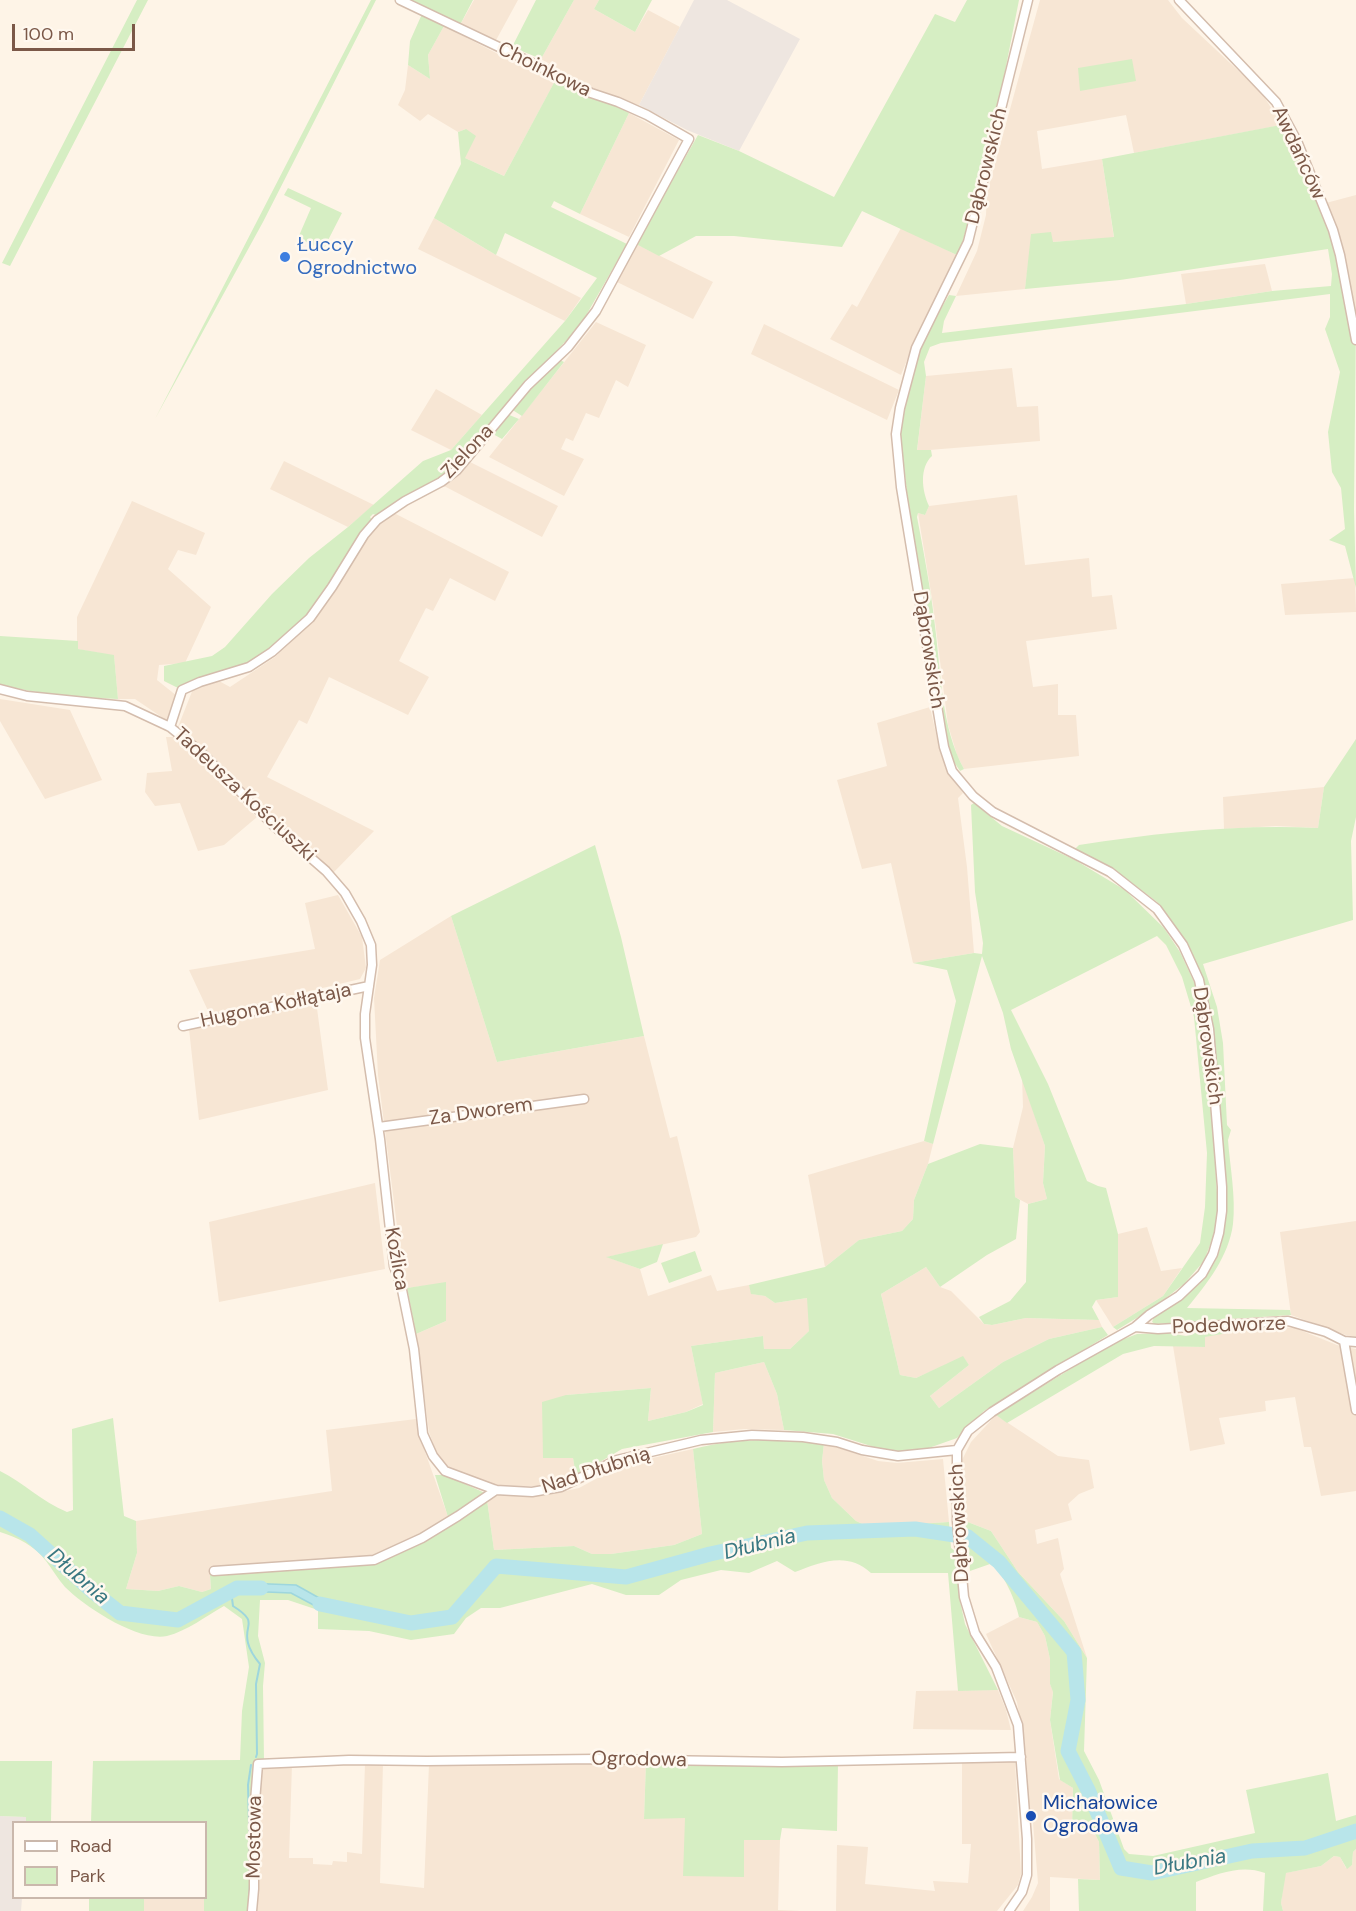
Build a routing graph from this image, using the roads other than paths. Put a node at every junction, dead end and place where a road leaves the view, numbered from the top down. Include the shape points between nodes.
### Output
1 (400, 0) edge
2 (1028, 0) edge
3 (1179, 0) edge
4 (689, 139) joint
5 (1356, 340) edge
6 (0, 690) edge
7 (170, 727) junction
8 (369, 987) junction
9 (183, 1026) dead end
10 (584, 1099) dead end
11 (379, 1126) junction
12 (1135, 1327) junction
13 (1344, 1341) junction
14 (1356, 1342) edge
15 (1356, 1410) edge
16 (957, 1450) junction
17 (496, 1490) junction
18 (214, 1571) dead end
19 (1021, 1757) junction
20 (258, 1764) joint
21 (252, 1911) edge
22 (1009, 1911) edge

1 - 4 street, Choinkowa via 591,93 647,115
2 - 12 street, Dąbrowskich via 968,242 916,348 896,440 900,487 937,710 952,771 993,812 1110,872 1157,909 1183,945 1198,980 1209,1029 1222,1187 1219,1233 1202,1274
3 - 5 street, Awdańców via 1276,102 1297,141 1338,246
4 - 7 street, Zielona via 596,311 568,347 528,385 457,470 376,520 310,618 273,652 249,668 182,690
6 - 7 street, Tadeusza Kościuszki via 125,706
7 - 8 street, Tadeusza Kościuszki via 345,893 371,945
8 - 9 street, Hugona Kołłątaja
8 - 11 street, Koźlica via 365,1038
10 - 11 street, Za Dworem
11 - 17 street, Koźlica via 394,1266 414,1349 423,1434 433,1456 446,1471
12 - 13 street, Podedworze via 1288,1321
12 - 16 street, Dąbrowskich via 992,1412 968,1431
13 - 14 street, Podedworze
13 - 15 street
16 - 17 street, Nad Dłubnią via 898,1456 837,1442 752,1435 701,1440 617,1460 561,1487 532,1492
16 - 19 street, Dąbrowskich via 957,1521 964,1597 975,1633 1010,1702 1018,1725
17 - 18 street via 422,1538 374,1560
19 - 20 street, Ogrodowa via 782,1762 349,1760
19 - 22 street, Dąbrowskich via 1027,1875 1022,1892
20 - 21 street, Mostowa

